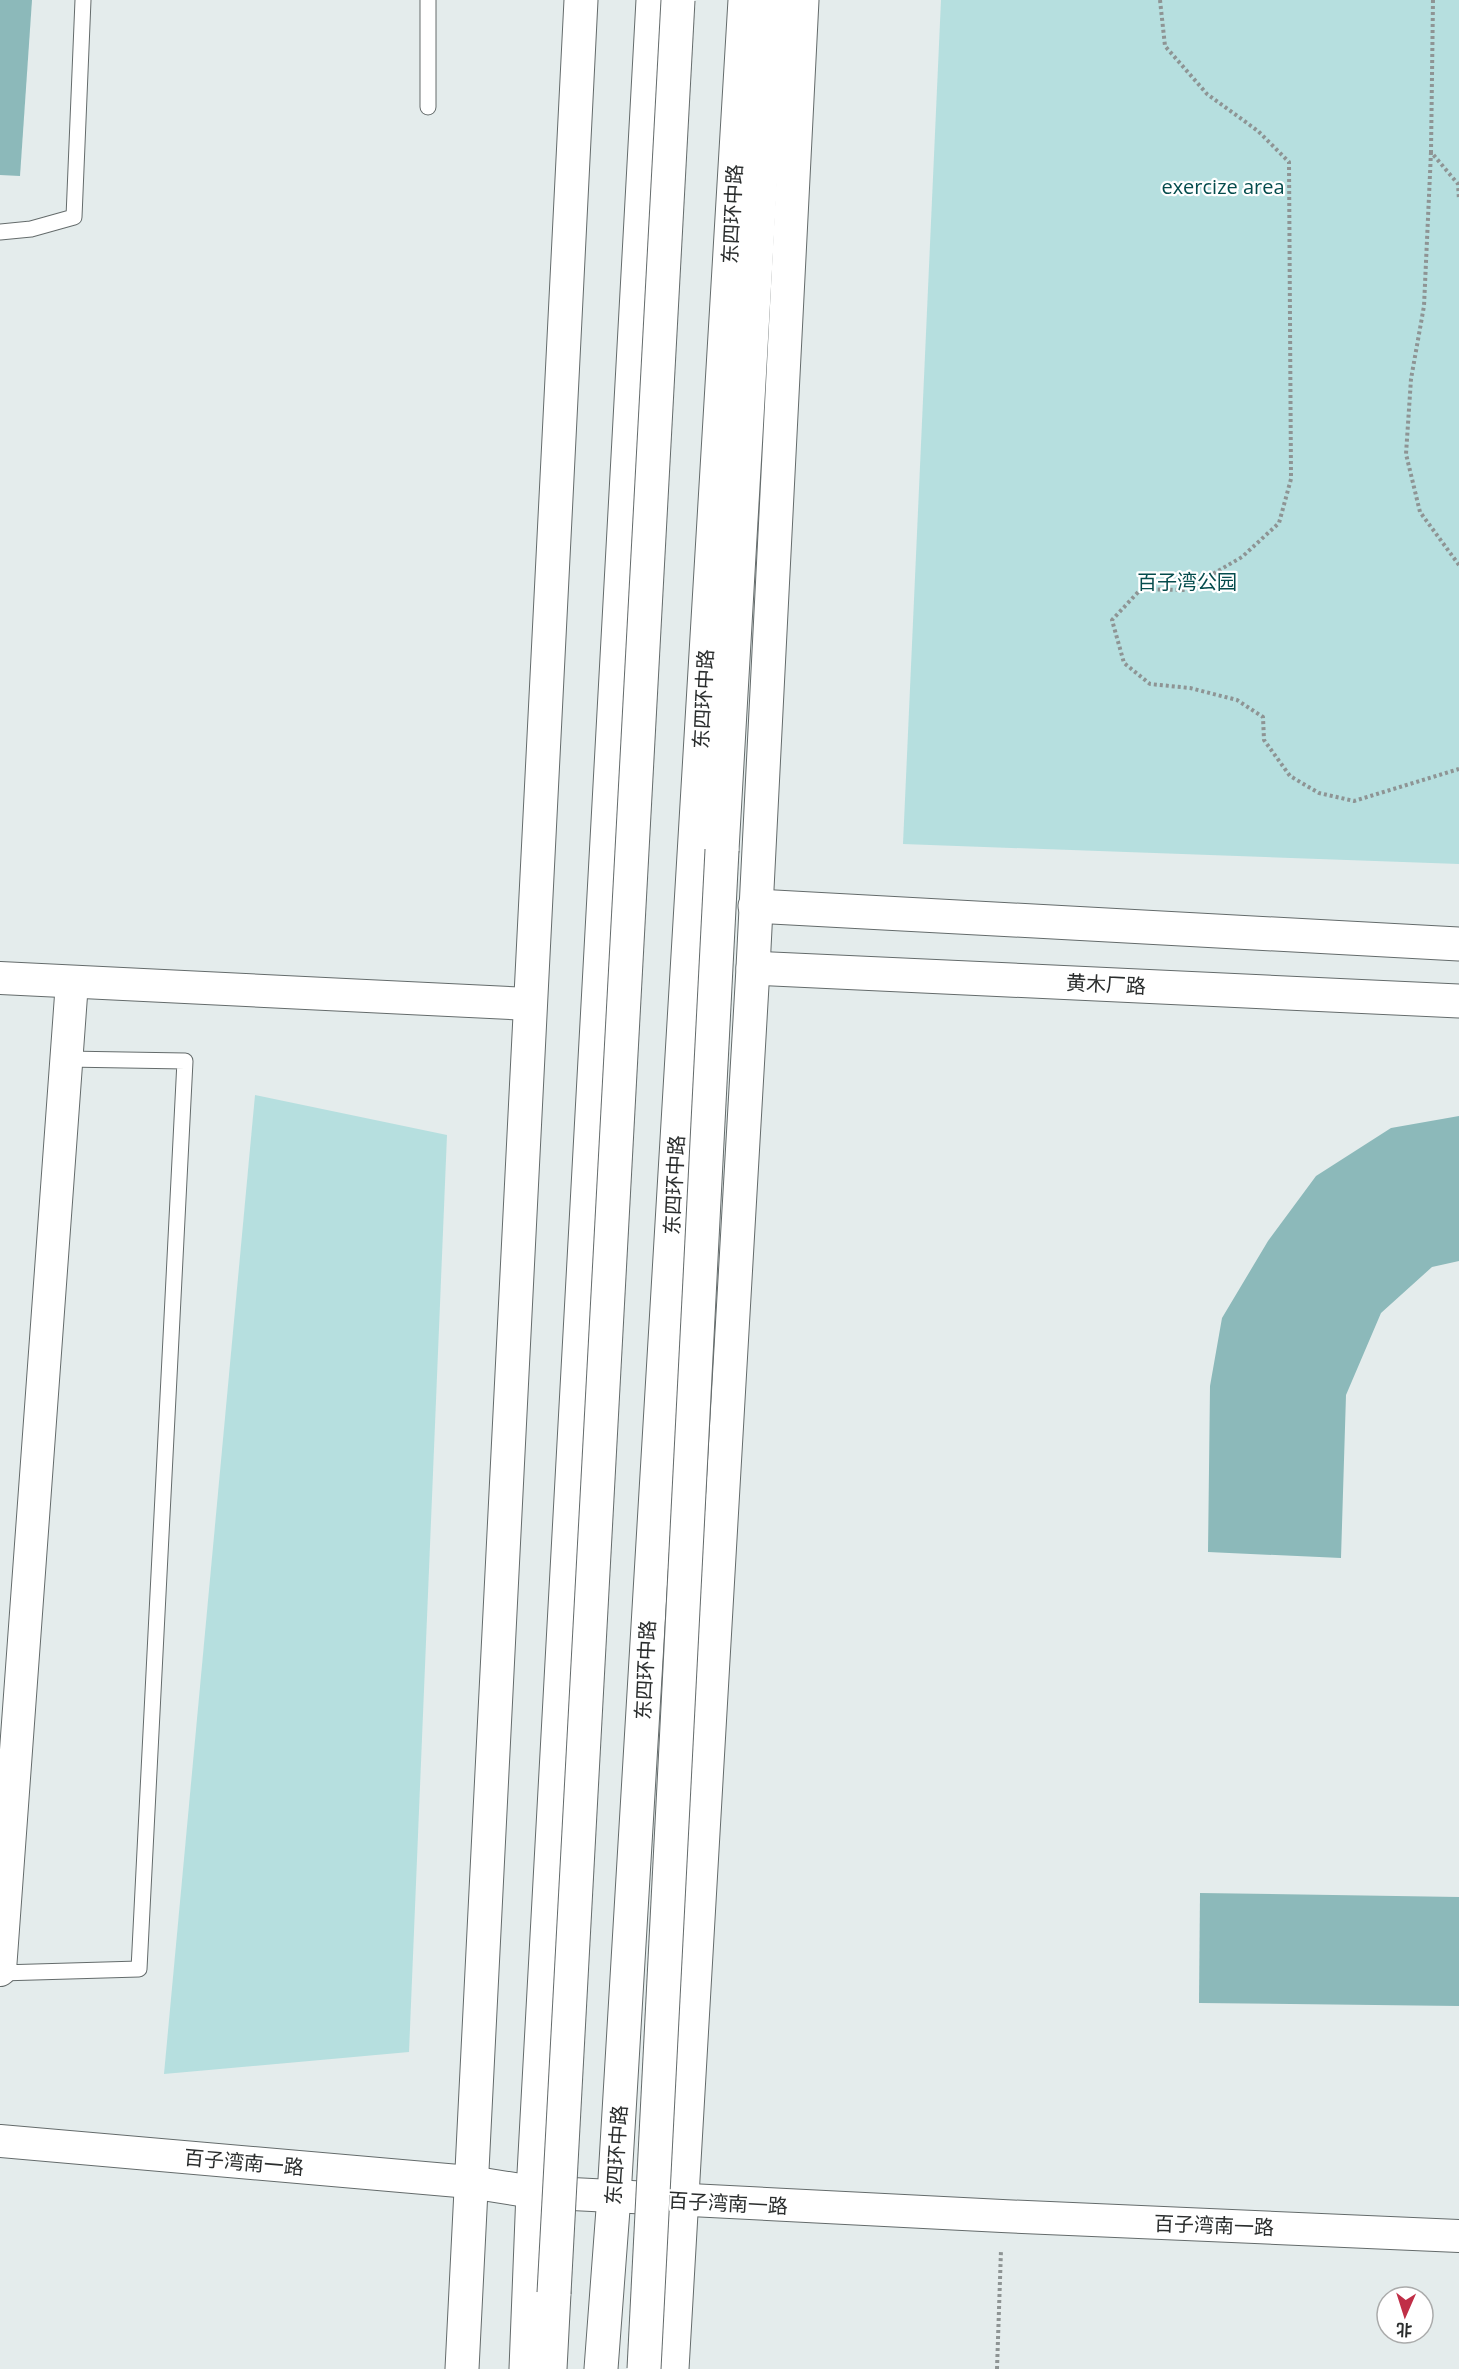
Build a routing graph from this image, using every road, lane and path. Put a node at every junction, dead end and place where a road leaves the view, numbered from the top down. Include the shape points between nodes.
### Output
1 (83, 0) edge
2 (428, 0) edge
3 (581, 0) edge
4 (653, 0) edge
5 (678, 0) edge
6 (745, 0) edge
7 (771, 0) edge
8 (801, 0) edge
9 (1161, 0) edge
10 (1433, 0) edge
11 (428, 107) dead end
12 (1431, 152) junction
13 (1459, 200) edge
14 (0, 232) edge
15 (1459, 565) edge
16 (1459, 769) edge
17 (755, 906) junction
18 (1459, 944) edge
19 (753, 968) junction
20 (0, 978) edge
21 (72, 982) junction
22 (1459, 1001) edge
23 (530, 1004) junction
24 (66, 1059) junction
25 (0, 1972) edge
26 (0, 2141) edge
27 (470, 2182) junction
28 (533, 2192) junction
29 (614, 2196) junction
30 (682, 2201) junction
31 (1002, 2216) junction
32 (1459, 2236) edge
33 (462, 2369) edge
34 (526, 2369) edge
35 (550, 2369) edge
36 (601, 2369) edge
37 (644, 2369) edge
38 (672, 2369) edge
39 (997, 2369) edge

1 - 14 lane via 74,217 31,229
2 - 11 lane
3 - 23 main road
4 - 28 main road
5 - 35 main road, bridge
6 - 29 main road, 东四环中路
7 - 37 main road, 东四环中路, bridge via 722,850
8 - 17 main road
9 - 16 path via 1165,46 1208,94 1258,131 1290,162 1291,479 1279,523 1242,557 1185,590 1141,589 1112,620 1124,663 1150,684 1190,688 1236,700 1263,717 1264,740 1290,776 1319,793 1354,801
10 - 12 path
12 - 13 path via 1458,184
12 - 15 path via 1424,306 1411,379 1406,453 1420,512
17 - 18 main road
17 - 19 main road
19 - 22 main road, 黄木厂路
19 - 30 main road
20 - 21 street
21 - 23 street
21 - 24 street
23 - 27 main road
24 - 25 street
24 - 25 lane via 185,1061 139,1969
26 - 27 street, 百子湾南一路
27 - 28 street, 百子湾南一路
27 - 33 main road
28 - 29 street, 百子湾南一路
28 - 34 main road
29 - 30 street, 百子湾南一路
29 - 36 main road, 东四环中路
30 - 31 street, 百子湾南一路
30 - 38 main road
31 - 32 street, 百子湾南一路
31 - 39 path

